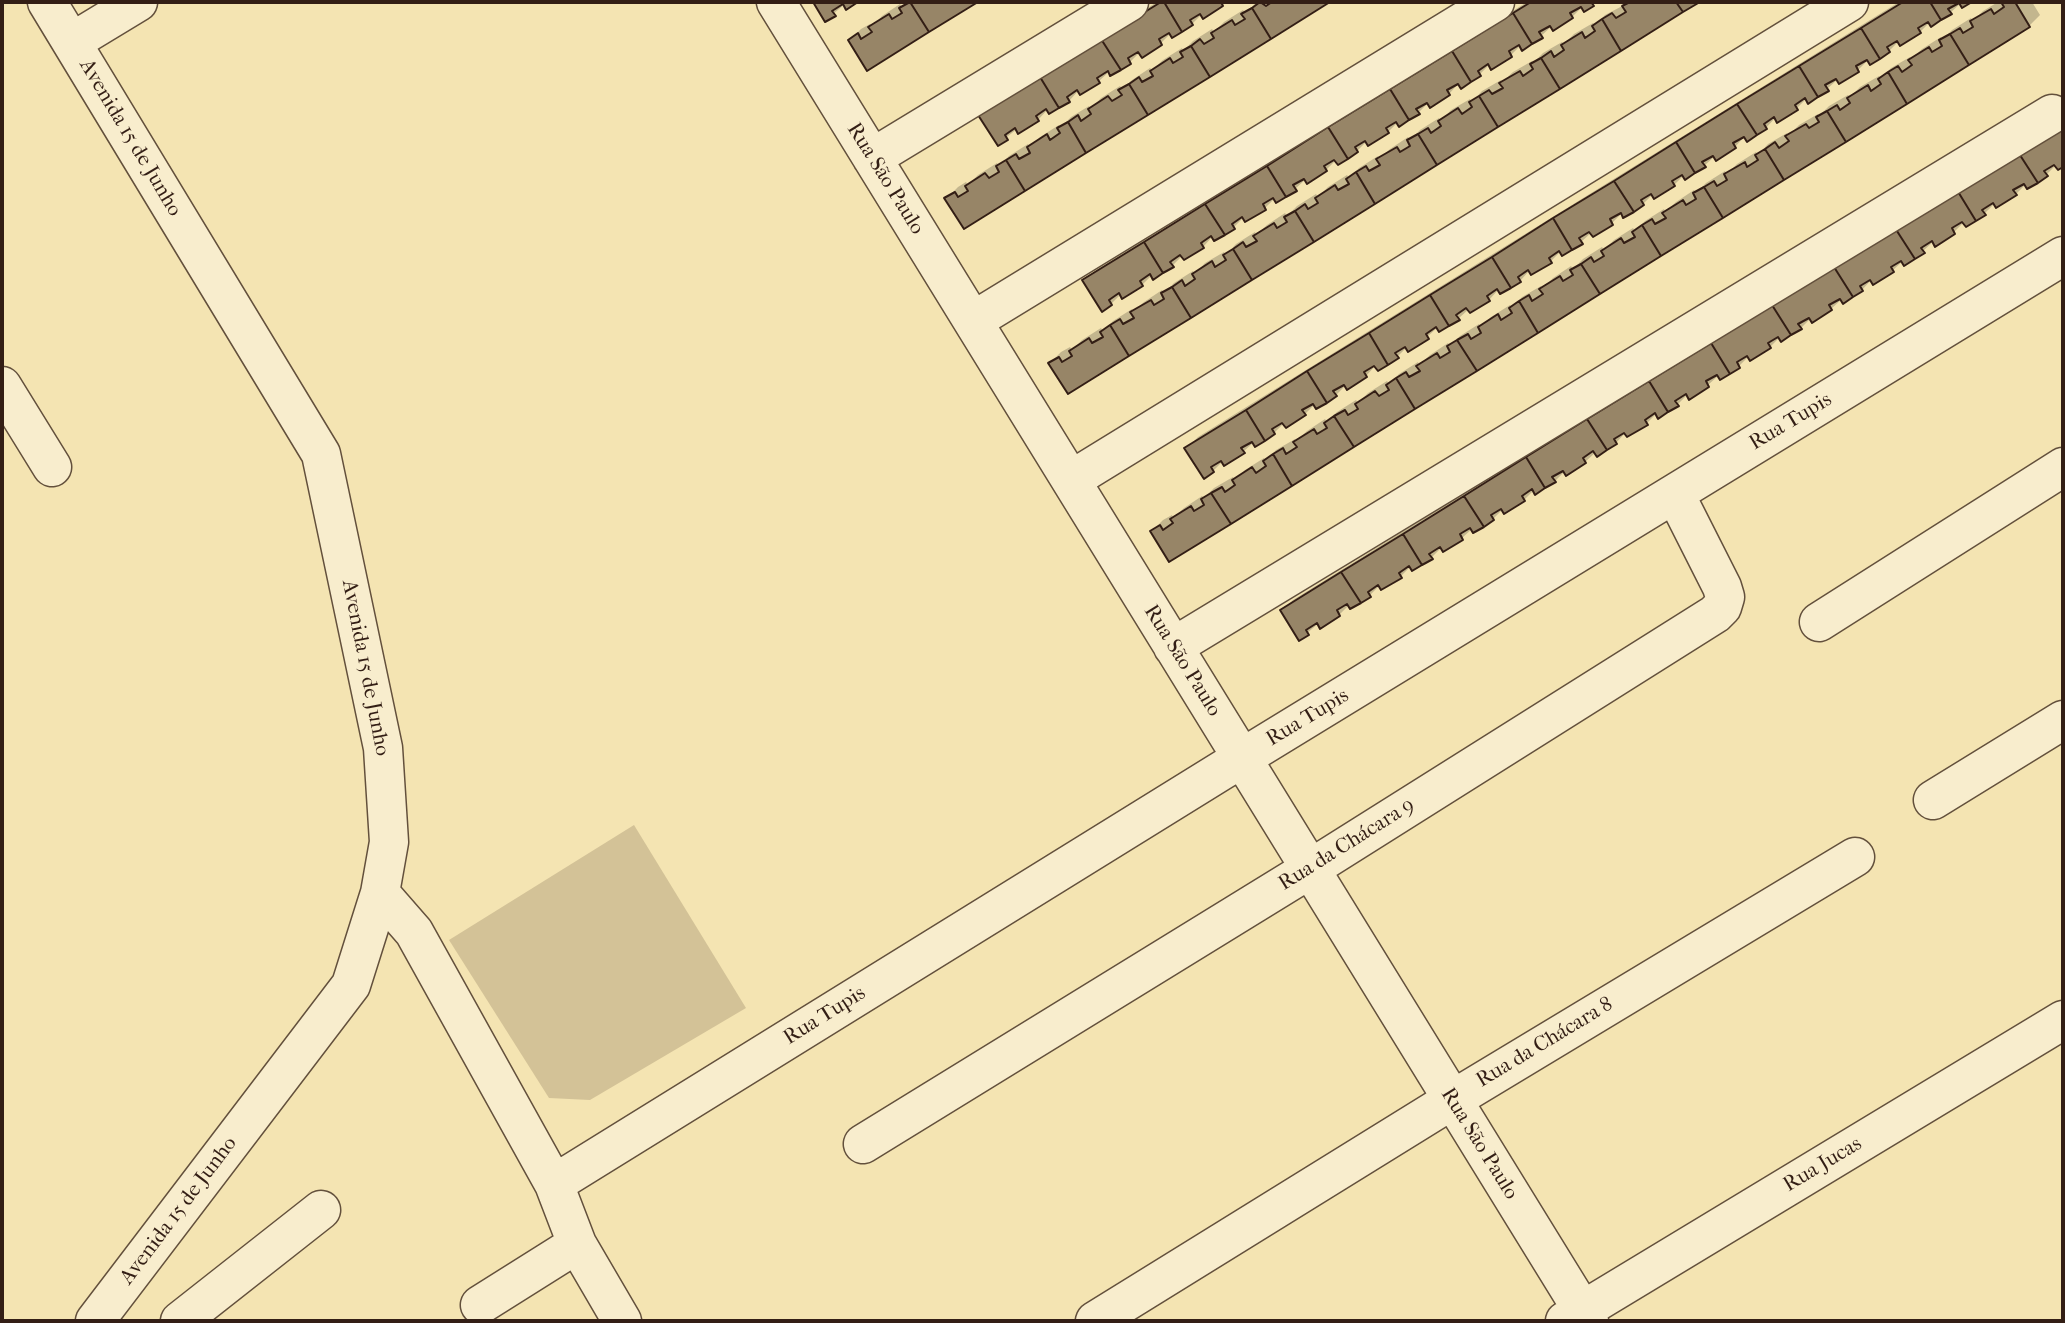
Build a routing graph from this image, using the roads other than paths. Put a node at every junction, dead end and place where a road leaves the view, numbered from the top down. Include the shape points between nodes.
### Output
1 (47, 2) edge
2 (138, 2) edge
3 (776, 2) edge
4 (1129, 2) edge
5 (1495, 2) edge
6 (1849, 2) edge
7 (72, 42) junction
8 (2052, 114) dead end
9 (872, 158) junction
10 (2063, 256) edge
11 (973, 321) junction
12 (2, 386) edge
13 (52, 467) dead end
14 (2063, 467) edge
15 (1071, 480) junction
16 (1675, 494) junction
17 (1818, 622) dead end
18 (1173, 647) junction
19 (2063, 720) edge
20 (1242, 758) junction
21 (1933, 800) dead end
22 (1855, 857) dead end
23 (1310, 869) junction
24 (380, 893) junction
25 (2063, 1020) edge
26 (1452, 1100) junction
27 (863, 1144) dead end
28 (554, 1184) junction
29 (321, 1210) dead end
30 (578, 1244) junction
31 (480, 1306) dead end
32 (1579, 1318) edge
33 (95, 1321) edge
34 (180, 1321) edge
35 (622, 1321) edge
36 (1095, 1321) edge

1 - 7 street, Avenida 15 de Junho
2 - 7 street
3 - 9 street, Rua São Paulo
4 - 9 street
5 - 11 street
6 - 15 street
7 - 24 street, Avenida 15 de Junho via 321,454 383,748 388,842
8 - 18 street
9 - 11 street, Rua São Paulo
10 - 16 street, Rua Tupis
11 - 15 street, Rua São Paulo
12 - 13 street
14 - 17 street
15 - 18 street, Rua São Paulo
16 - 20 street, Rua Tupis
16 - 23 street, Rua da Chácara 9 via 1722,587 1722,607
18 - 20 street, Rua São Paulo
19 - 21 street
20 - 23 street, Rua São Paulo
20 - 28 street, Rua Tupis
22 - 26 street, Rua da Chácara 8
23 - 26 street, Rua São Paulo
23 - 27 street, Rua da Chácara 9
24 - 28 street via 414,932
24 - 33 street, Avenida 15 de Junho via 351,985
25 - 32 street, Rua Jucas
26 - 32 street, Rua São Paulo
26 - 36 street, Rua da Chácara 8
28 - 30 street
29 - 34 street
30 - 31 street
30 - 35 street

